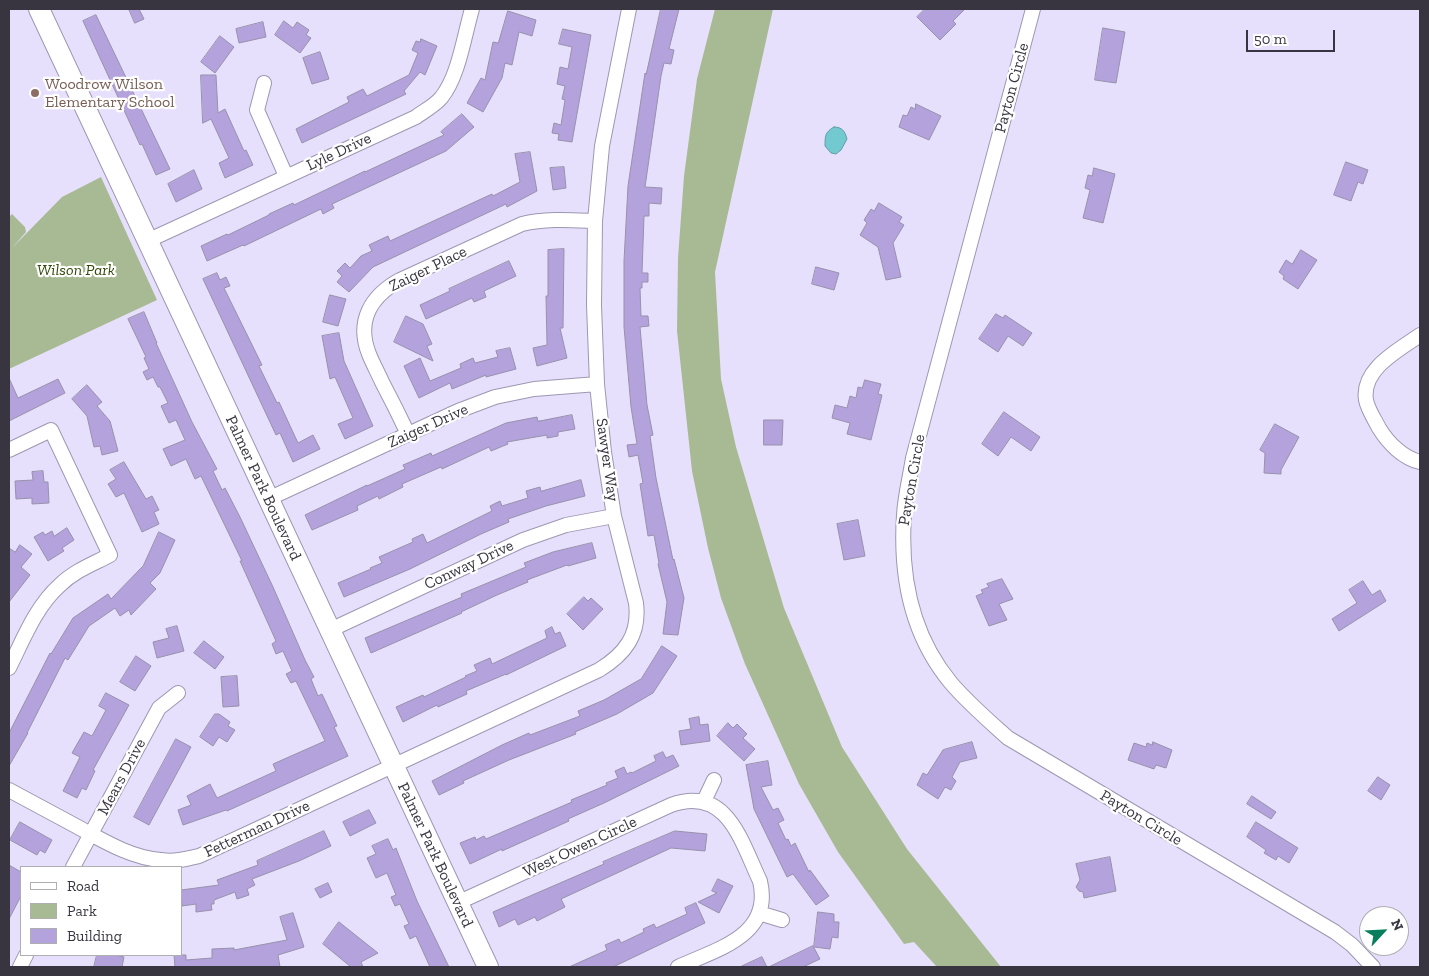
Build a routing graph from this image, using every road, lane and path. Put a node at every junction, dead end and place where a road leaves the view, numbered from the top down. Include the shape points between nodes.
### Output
1 (39, 9) edge
2 (472, 9) edge
3 (1033, 9) edge
4 (624, 10) edge
5 (264, 83) dead end
6 (286, 176) junction
7 (595, 221) junction
8 (147, 241) junction
9 (1420, 336) edge
10 (597, 384) junction
11 (408, 434) junction
12 (9, 450) edge
13 (1420, 462) edge
14 (268, 499) junction
15 (614, 516) junction
16 (330, 630) junction
17 (9, 668) edge
18 (178, 693) dead end
19 (394, 766) junction
20 (714, 780) dead end
21 (9, 790) edge
22 (704, 801) junction
23 (91, 834) junction
24 (74, 866) edge
25 (457, 903) junction
26 (759, 913) junction
27 (782, 920) dead end
28 (488, 967) edge
29 (678, 967) edge
30 (1373, 967) edge

1 - 8 main road, Palmer Park Boulevard
2 - 6 street, Lyle Drive via 449,87 432,106 416,117
3 - 30 street, Payton Circle via 913,458 904,513 903,549 912,612 933,658 950,682 1008,738 1335,932
4 - 7 street, Sawyer Way via 602,146
5 - 6 street via 257,110
6 - 8 street, Lyle Drive
7 - 10 street, Sawyer Way
7 - 11 street, Zaiger Place via 536,220 522,224 400,280 376,297 369,309 364,338 368,353
8 - 14 main road, Palmer Park Boulevard
9 - 13 street via 1393,354 1373,373 1367,386 1366,400 1386,439 1400,452
10 - 11 street, Zaiger Drive via 534,389 495,397
10 - 15 street, Sawyer Way
11 - 14 street, Zaiger Drive
12 - 17 street via 51,430 110,555 71,575 59,585 39,611
14 - 16 main road, Palmer Park Boulevard
15 - 16 street, Conway Drive via 566,525 523,540
15 - 19 street, Sawyer Way via 638,615 624,651 599,670
16 - 19 main road, Palmer Park Boulevard
18 - 23 street, Mears Drive via 159,708
19 - 23 street, Fetterman Drive via 214,850 189,858 160,860 119,848
19 - 25 main road, Palmer Park Boulevard
20 - 22 street
21 - 23 street, Fetterman Drive
22 - 25 street, West Owen Circle via 683,800 671,804
22 - 26 street via 724,814 745,850 760,881
23 - 24 street, Mears Drive
25 - 28 main road, Palmer Park Boulevard
26 - 27 street
26 - 29 street via 747,932 737,940

